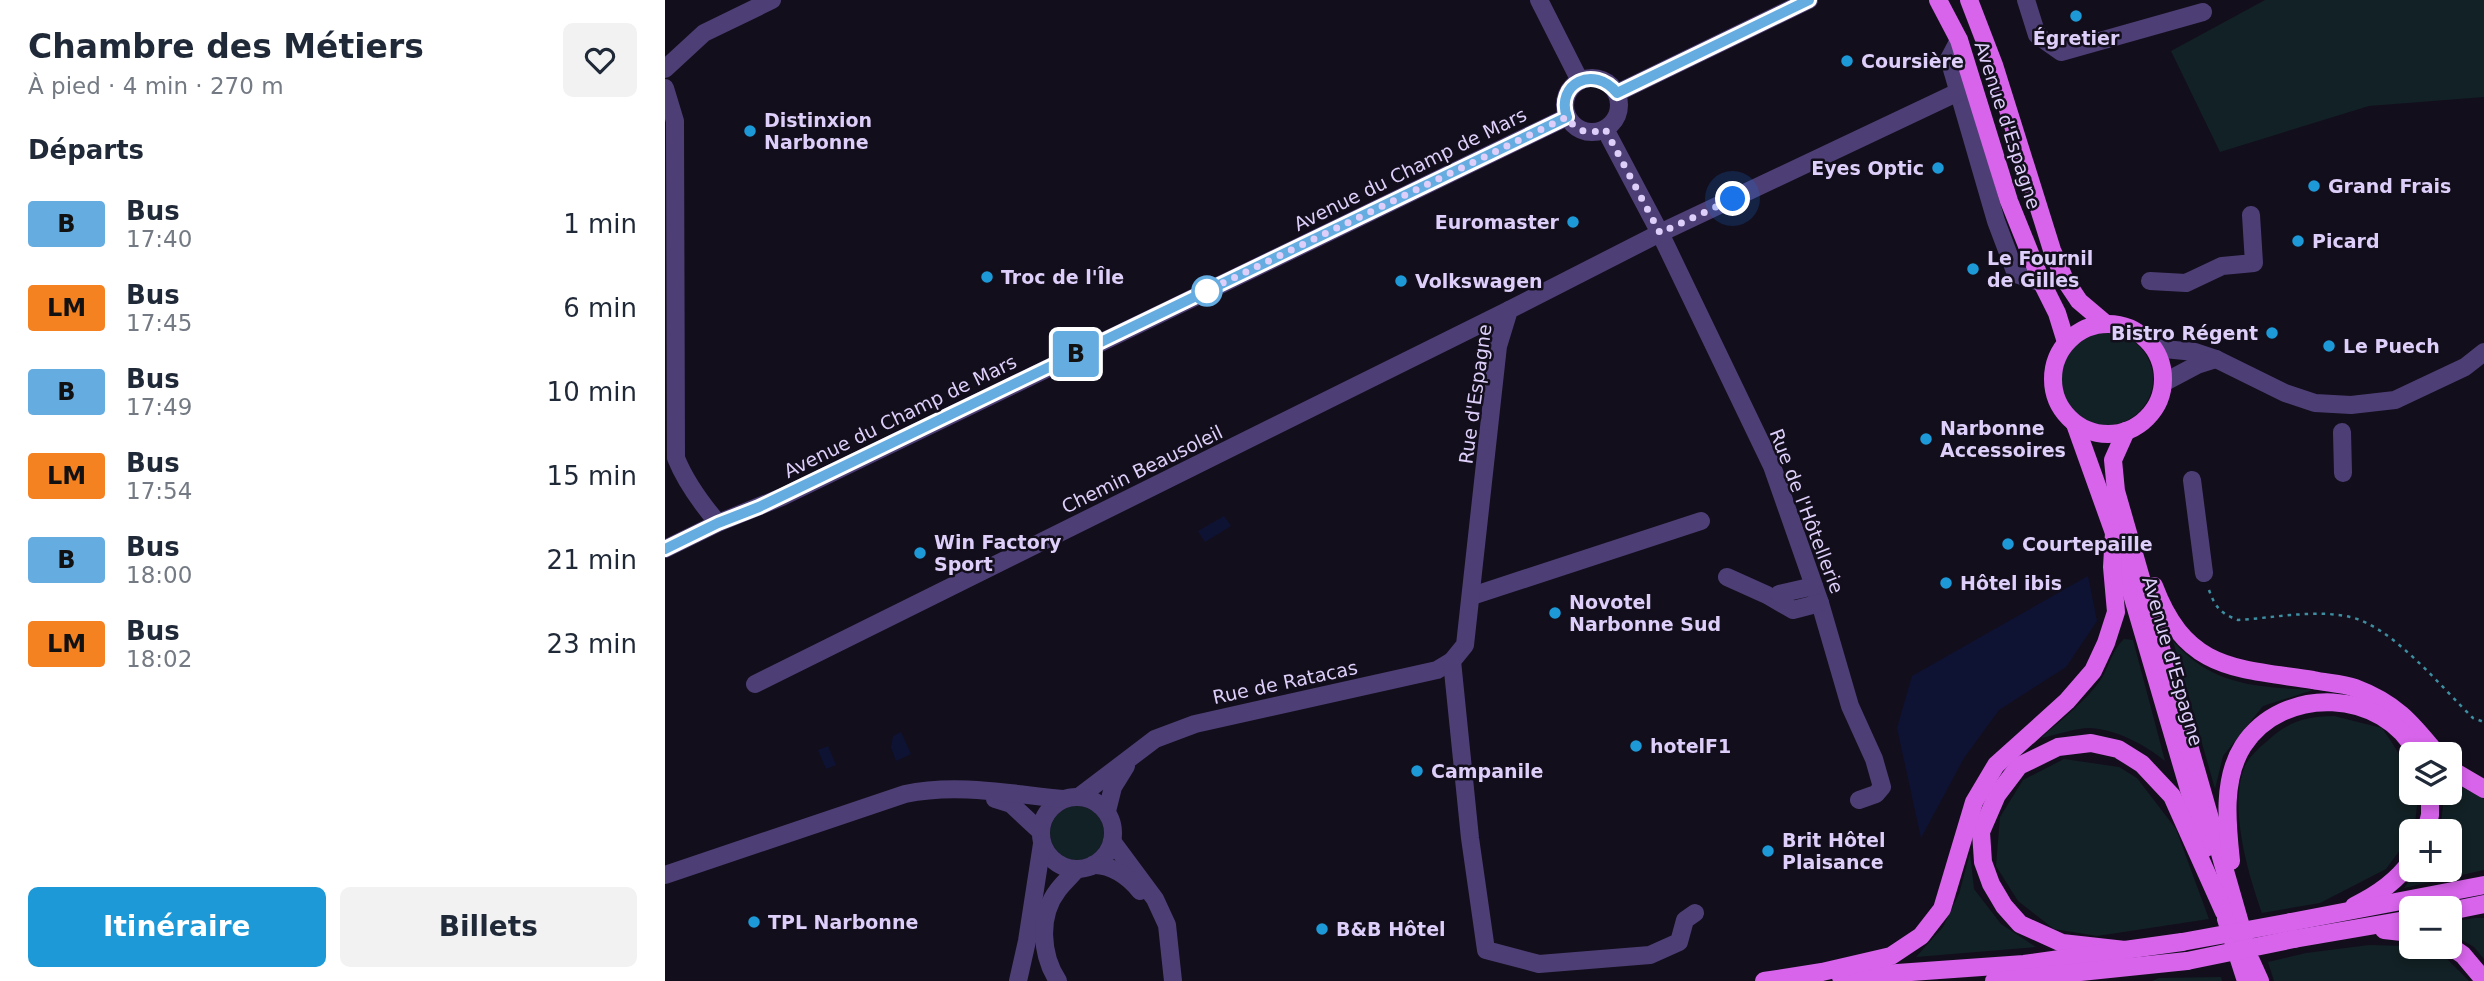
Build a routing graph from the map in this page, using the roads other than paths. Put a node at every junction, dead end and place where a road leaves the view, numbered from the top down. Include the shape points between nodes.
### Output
1 (772, 0) edge
2 (1539, 0) edge
3 (1809, 0) edge
4 (1938, 0) edge
5 (1969, 0) edge
6 (2026, 0) edge
7 (2203, 12) dead end
8 (665, 69) edge
9 (1580, 81) junction
10 (665, 88) edge
11 (1965, 88) junction
12 (1617, 93) junction
13 (1567, 117) junction
14 (1605, 129) junction
15 (2251, 215) dead end
16 (1660, 233) junction
17 (2150, 281) dead end
18 (1509, 310) junction
19 (2105, 323) junction
20 (2066, 342) junction
21 (2154, 348) junction
22 (2484, 352) edge
23 (2216, 359) junction
24 (2163, 383) junction
25 (2075, 424) junction
26 (2126, 431) junction
27 (2343, 432) dead end
28 (2343, 473) dead end
29 (2192, 480) dead end
30 (2116, 491) junction
31 (1701, 521) dead end
32 (718, 523) junction
33 (2114, 533) junction
34 (665, 549) edge
35 (2204, 573) road end
36 (1727, 577) dead end
37 (1814, 586) junction
38 (1779, 594) dead end
39 (1472, 596) junction
40 (1820, 603) junction
41 (1452, 661) junction
42 (755, 684) dead end
43 (2408, 742) edge
44 (2427, 742) edge
45 (1132, 756) junction
46 (2462, 776) edge
47 (2484, 789) edge
48 (972, 791) junction
49 (1071, 797) junction
50 (1859, 800) dead end
51 (1107, 811) junction
52 (1041, 837) junction
53 (1112, 841) junction
54 (1085, 867) junction
55 (665, 875) edge
56 (2399, 876) edge
57 (2484, 885) edge
58 (2484, 904) edge
59 (2462, 909) edge
60 (2230, 911) junction
61 (1695, 913) dead end
62 (2339, 914) junction
63 (2399, 921) edge
64 (2363, 928) junction
65 (2293, 930) junction
66 (2399, 932) edge
67 (2125, 950) junction
68 (2462, 954) edge
69 (2187, 961) junction
70 (2245, 972) edge
71 (2484, 979) edge
72 (1018, 981) edge
73 (1058, 981) edge
74 (1165, 981) edge
75 (1173, 981) edge
76 (1764, 981) edge
77 (1781, 981) edge
78 (1994, 981) edge
79 (2104, 981) edge
80 (2259, 981) edge

1 - 8 street via 704,33
2 - 9 street
3 - 12 street
4 - 11 main road, Avenue d'Espagne via 1959,40
5 - 19 main road, Avenue d'Espagne via 2052,250 2079,301
6 - 7 street via 2037,35 2061,52
9 - 12 street via 1600,79
9 - 13 street via 1566,98
10 - 32 street via 675,121 676,458
11 - 16 street, Rue d'Espagne
11 - 20 main road, Avenue d'Espagne
12 - 14 street via 1616,120
13 - 14 street via 1585,132
13 - 32 street, Avenue du Champ de Mars
14 - 16 street, Rue de l'Hôtellerie
15 - 17 street via 2254,263 2222,266 2186,283
16 - 18 street, Rue d'Espagne
16 - 37 street, Rue de l'Hôtellerie via 1772,466
18 - 39 street, Rue d'Espagne via 1499,346
18 - 42 street, Chemin Beausoleil
19 - 20 main road via 2080,331
19 - 21 main road via 2128,327
20 - 25 main road via 2052,376 2060,407
21 - 23 street
21 - 24 main road
22 - 23 street via 2465,367 2395,400 2351,405 2284,393
23 - 24 street
24 - 26 main road via 2148,416
25 - 26 main road via 2093,432
25 - 33 main road, Avenue d'Espagne
26 - 30 main road, Avenue d'Espagne via 2113,460
27 - 28 street
29 - 35 street
30 - 44 main road via 2162,607 2182,636 2204,655 2232,668 2352,687 2383,700
30 - 60 main road, Avenue d'Espagne
31 - 39 street
32 - 34 street, Avenue du Champ de Mars
33 - 60 main road, Avenue d'Espagne
33 - 76 main road via 2116,612 2106,643 2093,671 2067,701 1996,765 1974,802 1943,909 1921,936 1891,956
36 - 40 street via 1793,610
37 - 38 street
37 - 40 street, Rue de l'Hôtellerie
39 - 41 street, Rue d'Espagne via 1465,645
40 - 50 street, Rue de l'Hôtellerie via 1850,706 1882,787
41 - 45 street, Rue de Ratacas via 1437,670 1195,723 1155,738
41 - 61 street via 1486,950 1539,964 1650,955 1679,942 1685,920
43 - 60 main road via 2367,708 2329,701 2291,708 2256,731 2243,746 2229,785
45 - 49 street, Rue de Ratacas
45 - 51 street, Rue de Ratacas via 1114,787
46 - 47 main road
48 - 49 street
48 - 52 street via 1011,804
48 - 55 street via 929,789 905,794
49 - 51 street via 1095,801
49 - 52 street via 1044,817
51 - 53 street
52 - 54 street via 1058,864
52 - 72 street
53 - 54 street via 1106,854
53 - 75 street via 1155,899 1167,925
54 - 73 street via 1057,891 1048,908 1042,934
54 - 74 street via 1103,865 1130,879 1149,903
56 - 62 main road
57 - 62 main road
58 - 59 main road
60 - 67 main road via 2172,796 2142,764 2118,749 2091,743 2058,747 2019,766 1997,795 1981,832 1983,862 1991,884 2019,924 2061,943
60 - 70 main road
62 - 65 main road
63 - 64 main road
64 - 65 main road
64 - 66 main road
65 - 67 main road, bridge
65 - 69 main road, bridge
67 - 77 main road via 2024,964
68 - 71 main road
69 - 78 main road
69 - 79 main road
70 - 80 main road

